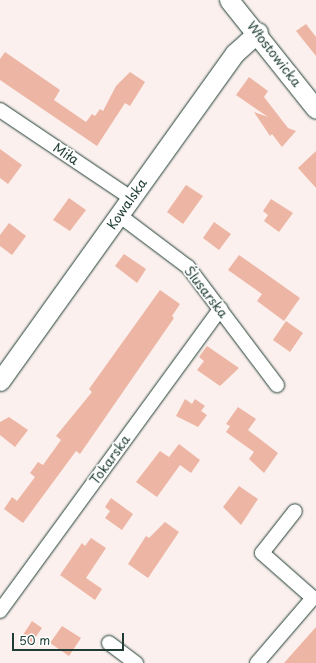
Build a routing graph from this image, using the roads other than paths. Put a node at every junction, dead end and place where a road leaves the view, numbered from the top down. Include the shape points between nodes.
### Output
1 (229, 0) edge
2 (258, 32) junction
3 (316, 109) edge
4 (0, 110) edge
5 (132, 198) junction
6 (119, 216) junction
7 (220, 308) junction
8 (0, 380) edge
9 (277, 385) dead end
10 (295, 511) dead end
11 (315, 599) edge
12 (0, 611) edge
13 (109, 643) dead end
14 (136, 663) edge
15 (257, 663) edge

1 - 2 street, Włostowicka
2 - 3 street, Włostowicka
2 - 5 street, Kowalska via 235,53
4 - 5 street, Miła
5 - 6 street, Kowalska
6 - 7 street, Ślusarska via 188,267
6 - 8 street, Kowalska
7 - 9 street, Ślusarska
7 - 12 street, Tokarska
10 - 11 street via 262,553
11 - 15 street
13 - 14 street

